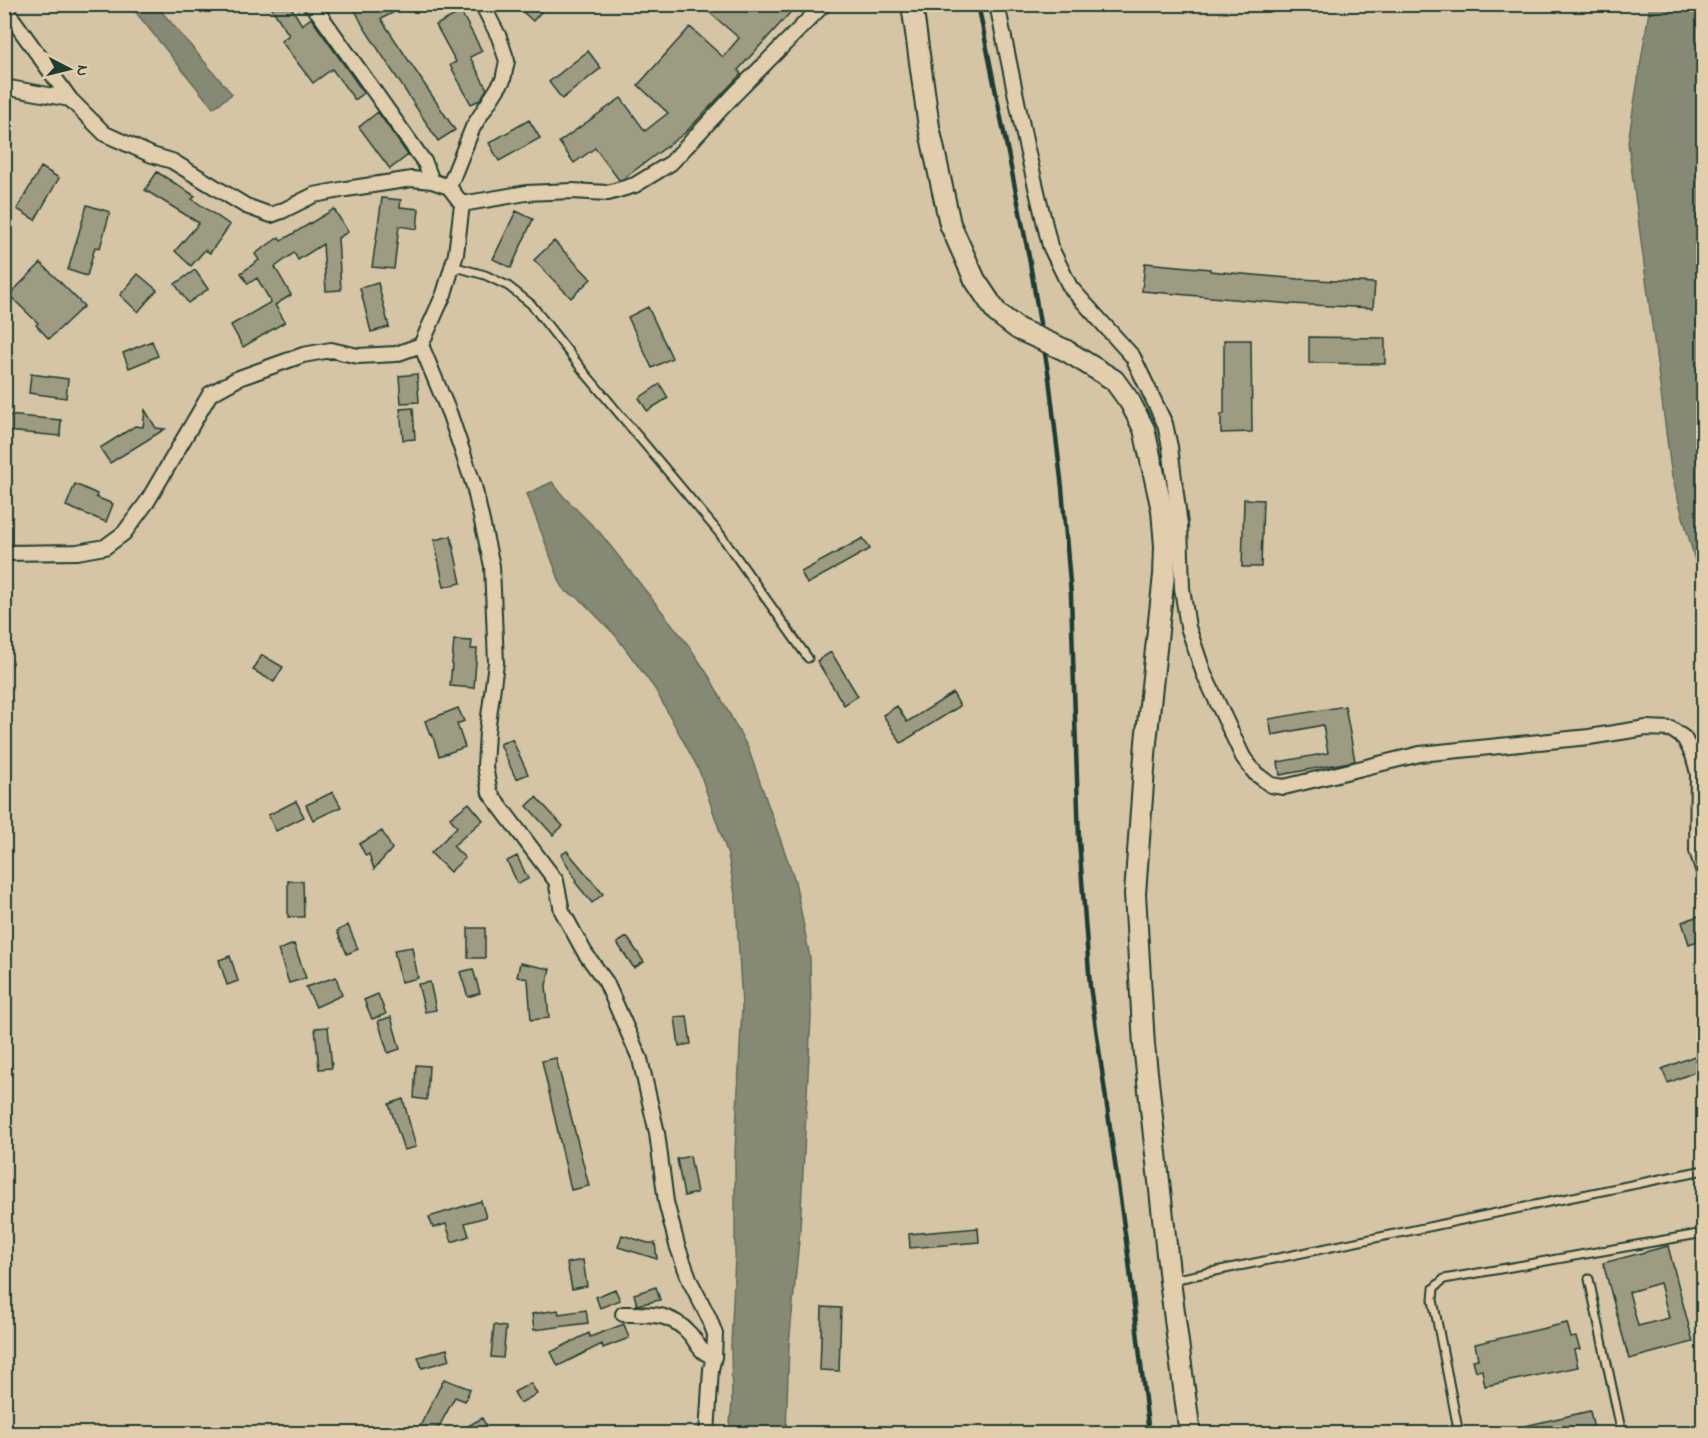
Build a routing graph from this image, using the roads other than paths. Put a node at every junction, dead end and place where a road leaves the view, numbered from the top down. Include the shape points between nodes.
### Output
1 (310, 4) edge
2 (482, 4) edge
3 (824, 4) edge
4 (912, 4) edge
5 (997, 4) edge
6 (4, 7) edge
7 (4, 87) edge
8 (70, 99) junction
9 (432, 181) junction
10 (449, 187) junction
11 (462, 204) junction
12 (452, 266) junction
13 (421, 345) junction
14 (1165, 424) junction
15 (1144, 429) junction
16 (4, 553) edge
17 (808, 658) dead end
18 (1704, 872) edge
19 (1704, 1170) edge
20 (1704, 1233) edge
21 (1589, 1280) dead end
22 (1170, 1281) junction
23 (623, 1314) dead end
24 (714, 1357) junction
25 (707, 1434) edge
26 (1190, 1434) edge
27 (1459, 1434) edge
28 (1622, 1434) edge

1 - 9 street via 394,118 425,163
2 - 10 street via 507,61 503,80 473,128
3 - 11 street via 671,163 635,185 608,193 526,193
4 - 15 main road, bridge via 928,128 950,224 975,280 997,313 1018,329 1065,350 1114,380
5 - 14 street via 1050,246 1070,287 1133,357
6 - 8 street
7 - 8 street
8 - 9 street via 105,135 172,161 246,206 270,214 314,195 412,179
9 - 10 street
10 - 11 street
11 - 12 street
12 - 13 street
12 - 17 lane via 508,286 531,304 720,534
13 - 16 street via 387,355 358,356 331,350 303,355 239,378 210,394 147,502 124,532 105,547 77,552
13 - 24 street via 474,486 492,566 496,663 485,767 490,793 556,881 562,911 606,982 640,1059 657,1133 666,1202 690,1281 715,1334
14 - 15 street
14 - 18 street via 1180,525 1188,627 1232,736 1255,773 1271,785 1284,787 1420,754 1646,728 1671,729 1684,738 1698,773 1697,851
15 - 22 main road via 1162,510 1165,546 1135,894 1144,1045
19 - 22 lane
20 - 27 lane via 1444,1279 1434,1288 1433,1300
21 - 28 lane
22 - 26 main road
23 - 24 street via 667,1316 687,1331 702,1353
24 - 25 street

